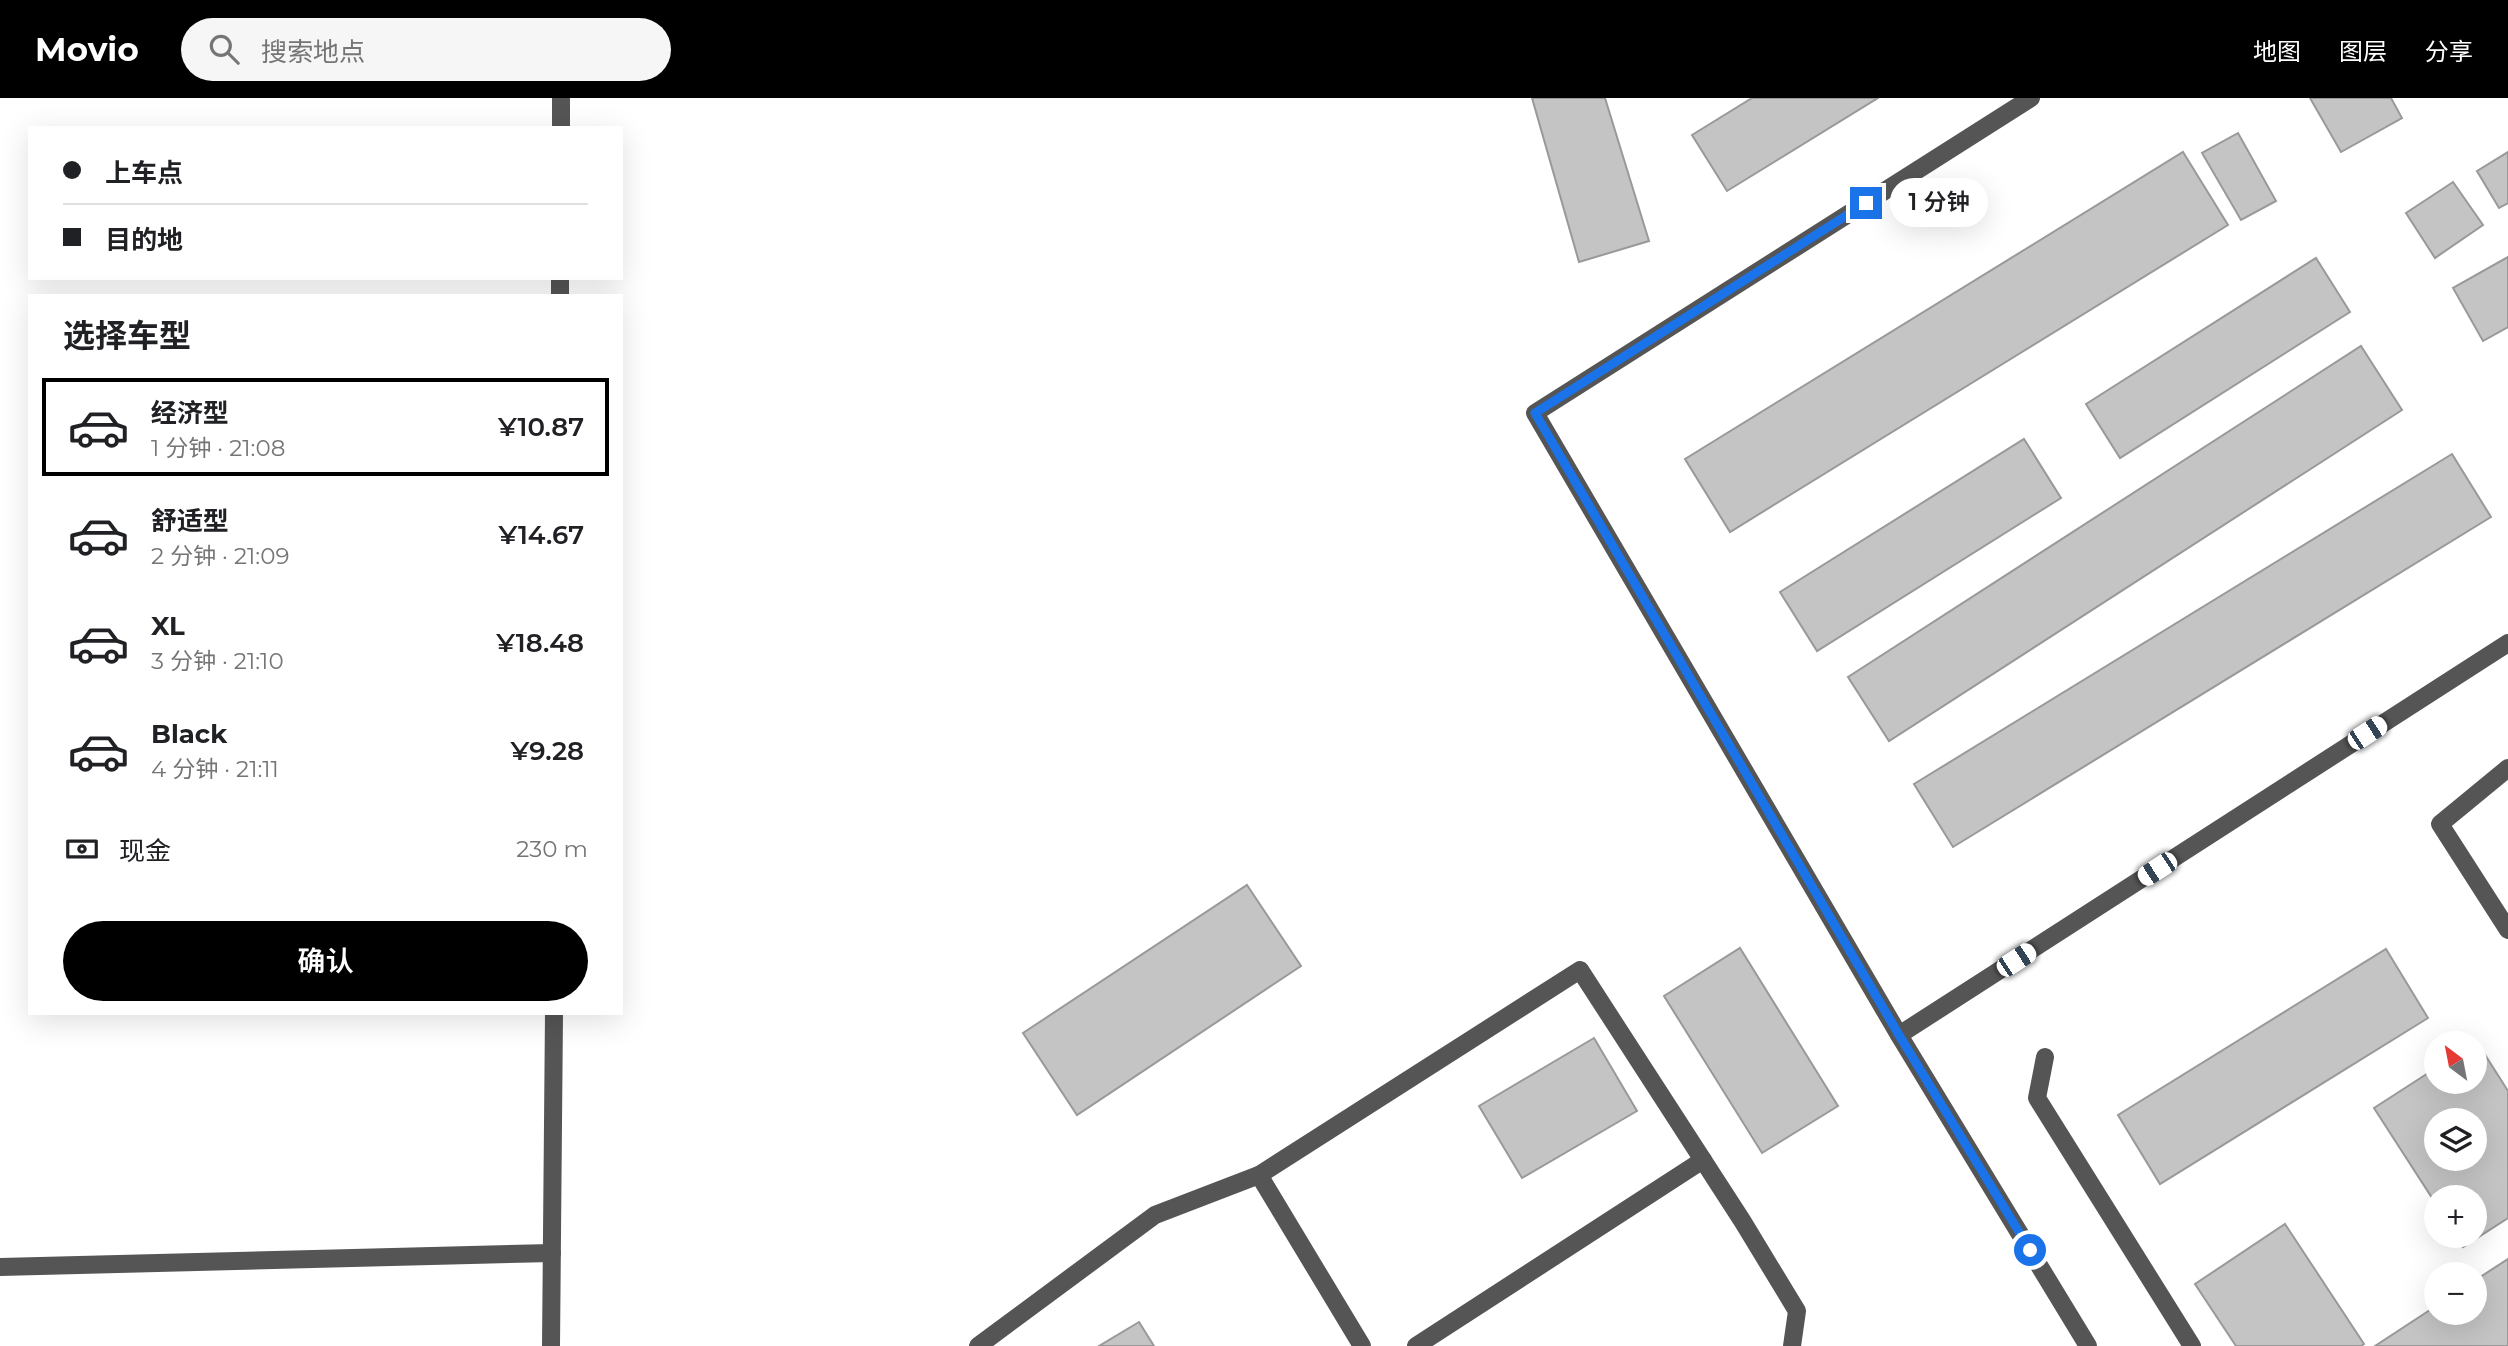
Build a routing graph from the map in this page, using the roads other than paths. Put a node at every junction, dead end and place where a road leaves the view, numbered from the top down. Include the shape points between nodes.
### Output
1 (561, 98) edge
2 (2031, 98) edge
3 (561, 126) edge
4 (2508, 643) edge
5 (2508, 768) edge
6 (2508, 930) edge
7 (554, 1015) edge
8 (1899, 1035) junction
9 (2045, 1057) dead end
10 (1703, 1160) junction
11 (1259, 1175) junction
12 (552, 1253) junction
13 (0, 1267) edge
14 (551, 1346) edge
15 (978, 1346) edge
16 (1362, 1346) edge
17 (1416, 1346) edge
18 (1792, 1346) edge
19 (2088, 1346) edge
20 (2192, 1346) edge

1 - 3 street
2 - 8 street via 1535,413
4 - 8 street
5 - 6 street via 2440,824
7 - 12 street
8 - 19 street
9 - 20 street via 2037,1098
10 - 11 street via 1580,970
10 - 17 street
10 - 18 street via 1797,1311
11 - 15 street via 1154,1215
11 - 16 street
12 - 13 street
12 - 14 street

